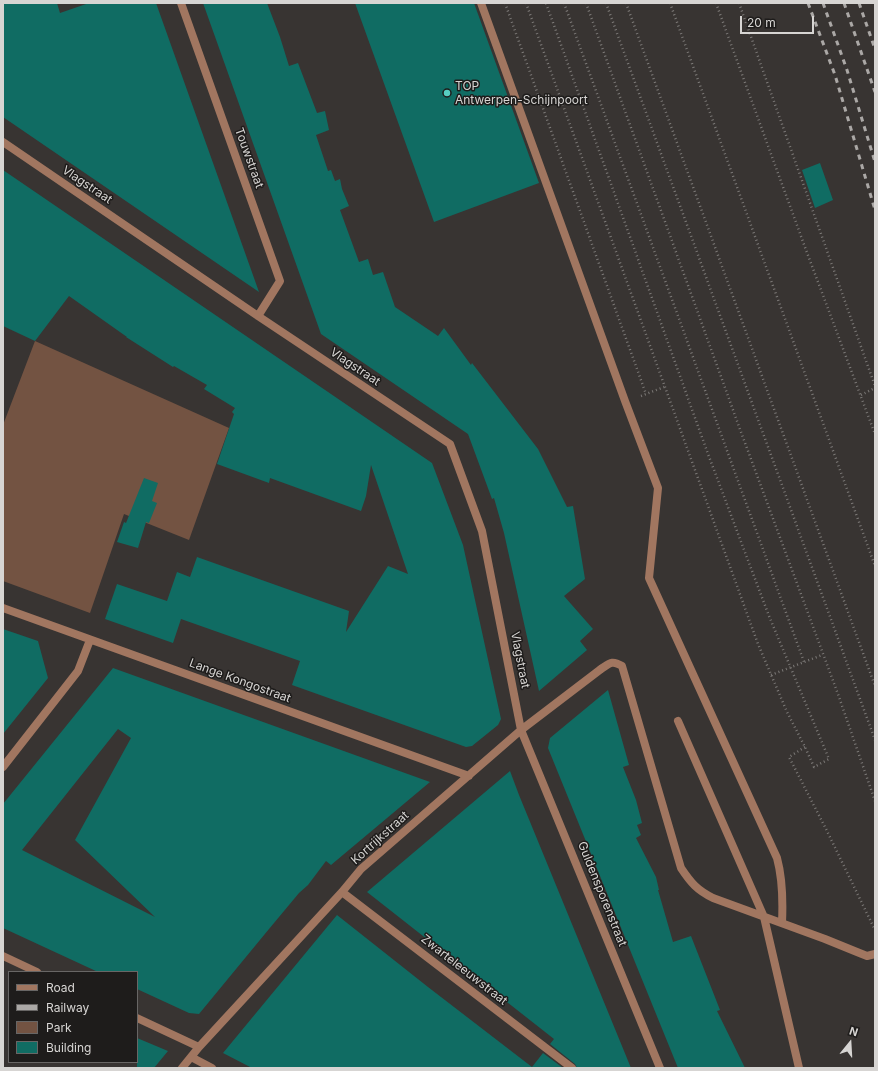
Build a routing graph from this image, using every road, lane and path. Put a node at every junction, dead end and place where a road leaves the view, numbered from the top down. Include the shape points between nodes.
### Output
1 (181, 3) edge
2 (481, 3) edge
3 (505, 3) edge
4 (526, 3) edge
5 (546, 3) edge
6 (564, 3) edge
7 (586, 3) edge
8 (606, 3) edge
9 (626, 3) edge
10 (670, 3) edge
11 (716, 3) edge
12 (739, 3) edge
13 (3, 142) edge
14 (258, 316) junction
15 (875, 387) edge
16 (664, 388) junction
17 (646, 394) junction
18 (861, 395) junction
19 (625, 401) junction
20 (875, 434) edge
21 (875, 566) edge
22 (3, 608) edge
23 (90, 640) junction
24 (822, 654) junction
25 (804, 662) junction
26 (790, 668) junction
27 (771, 675) junction
28 (875, 686) edge
29 (678, 721) dead end
30 (521, 730) junction
31 (875, 740) edge
32 (805, 747) junction
33 (3, 767) edge
34 (469, 776) junction
35 (875, 801) edge
36 (342, 892) junction
37 (764, 917) junction
38 (782, 923) junction
39 (875, 930) edge
40 (875, 954) edge
41 (3, 956) edge
42 (35, 971) edge
43 (138, 1018) edge
44 (199, 1047) junction
45 (191, 1057) junction
46 (182, 1068) edge
47 (212, 1068) edge
48 (572, 1068) edge
49 (660, 1068) edge
50 (799, 1068) edge

1 - 14 street, Touwstraat via 280,281
2 - 19 street
3 - 17 path
4 - 16 path
5 - 26 path via 714,469
6 - 25 path
7 - 24 path
8 - 31 path
9 - 28 path
10 - 21 path
11 - 18 path
12 - 15 path
13 - 14 street, Vlagstraat
14 - 30 street, Vlagstraat via 450,444 482,531
15 - 18 path
16 - 17 path
16 - 27 path
17 - 19 path
18 - 20 path
19 - 38 street via 658,488 649,578 777,858 782,873
22 - 23 street, Lange Kongostraat
23 - 33 street via 78,671
23 - 34 street, Lange Kongostraat
24 - 25 path
24 - 35 path
25 - 26 path
26 - 27 path
26 - 32 path via 830,759 814,767
27 - 32 path
29 - 37 street
30 - 34 street, Kortrijkstraat
30 - 37 street, Kortrijkstraat via 610,662 622,666 681,868 700,892
30 - 49 street, Guldensporenstraat
32 - 39 path via 789,757
34 - 36 street, Kortrijkstraat via 361,869
36 - 44 street, Kortrijkstraat
36 - 48 street, Zwarteleeuwstraat
37 - 38 street
37 - 50 street
38 - 40 street via 867,956
41 - 42 street
43 - 44 street
44 - 45 street, Kortrijkstraat
45 - 46 street, Kortrijkstraat
45 - 47 street

